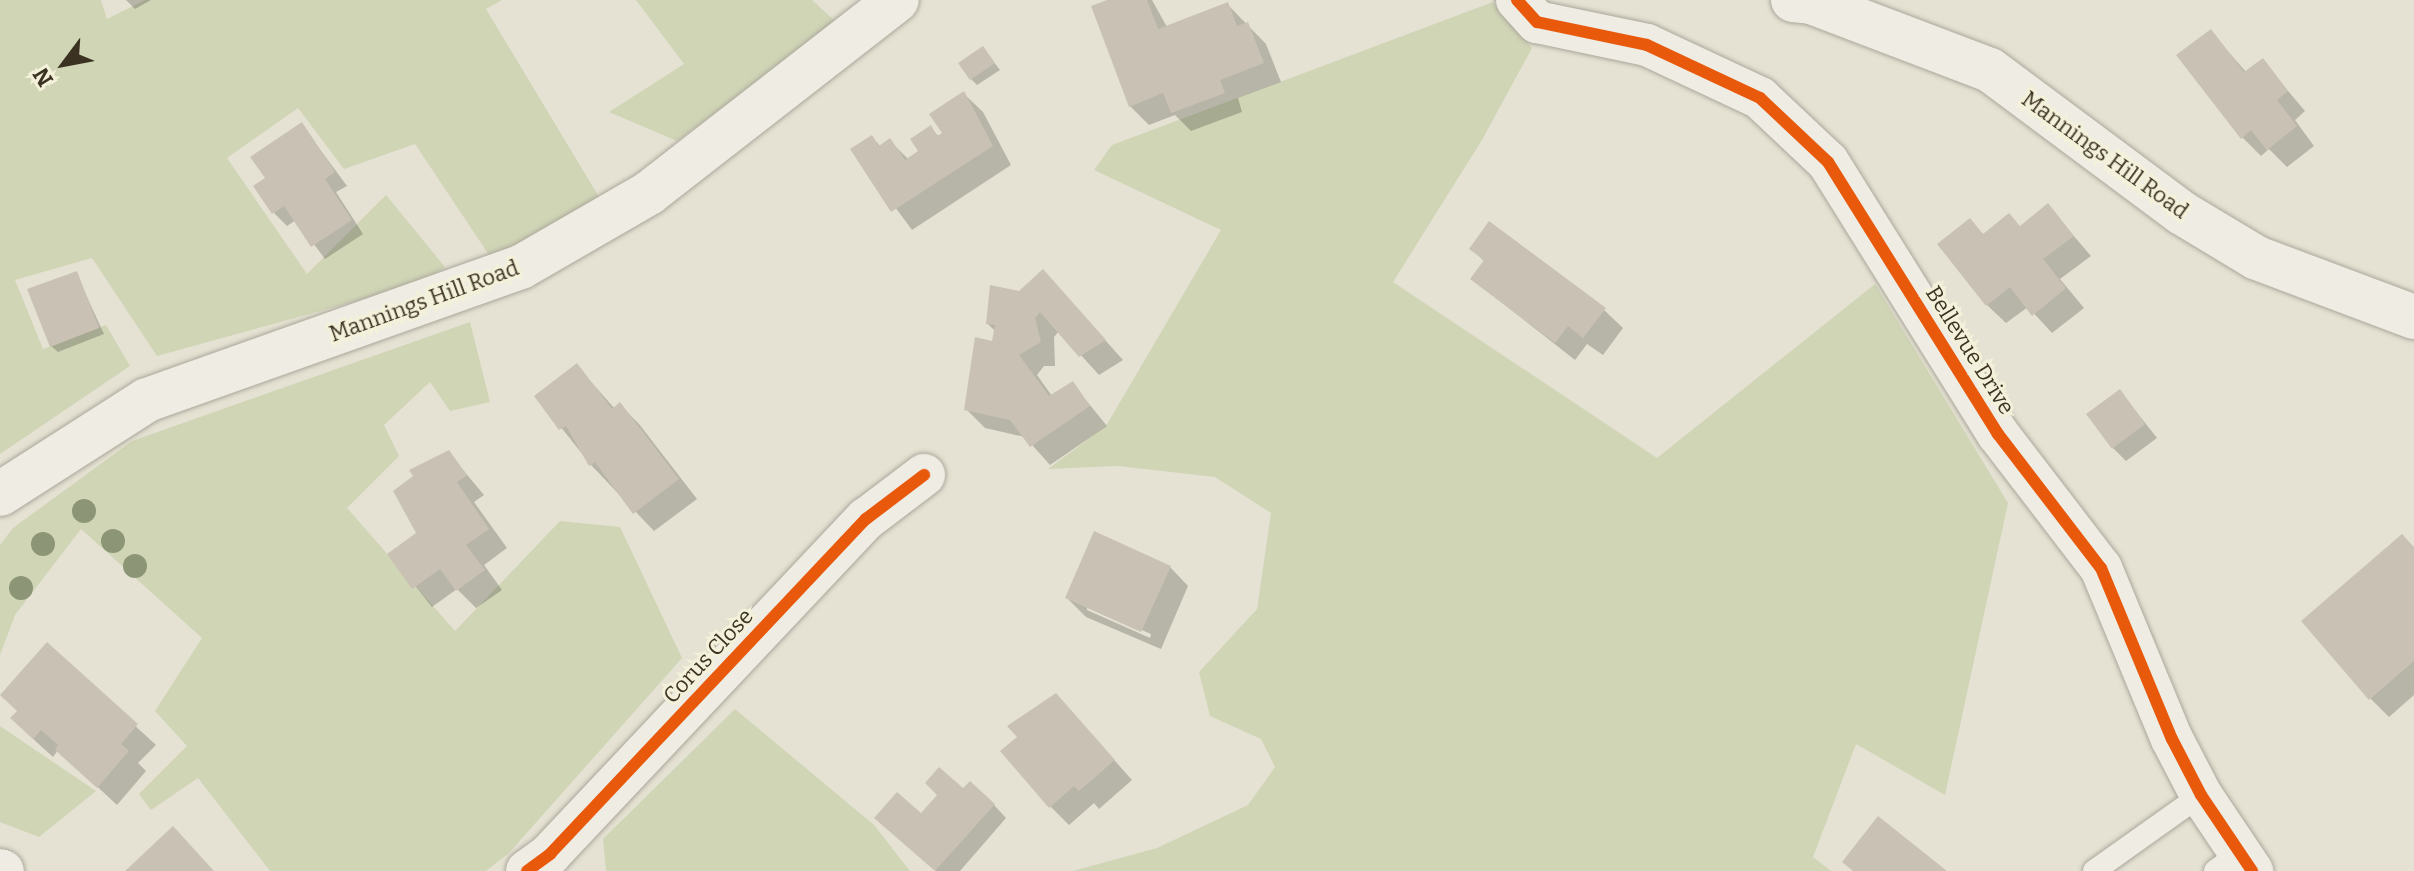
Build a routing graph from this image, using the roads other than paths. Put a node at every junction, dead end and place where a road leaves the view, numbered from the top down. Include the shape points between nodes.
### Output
1 (897, 0) edge
2 (1517, 0) edge
3 (1793, 0) edge
4 (2414, 317) edge
5 (924, 475) dead end
6 (0, 494) edge
7 (2201, 795) junction
8 (2235, 865) edge
9 (527, 871) edge
10 (2094, 871) edge

1 - 6 main road, Mannings Hill Road via 649,193 521,267 147,400
2 - 7 street, Bellevue Drive via 1537,22 1647,45 1760,98 1828,162 1998,434 2101,568
3 - 4 main road, Mannings Hill Road via 1990,70 2182,213 2257,258
5 - 9 street, Corus Close via 866,519 550,854
7 - 8 street, Bellevue Drive
7 - 10 lane

